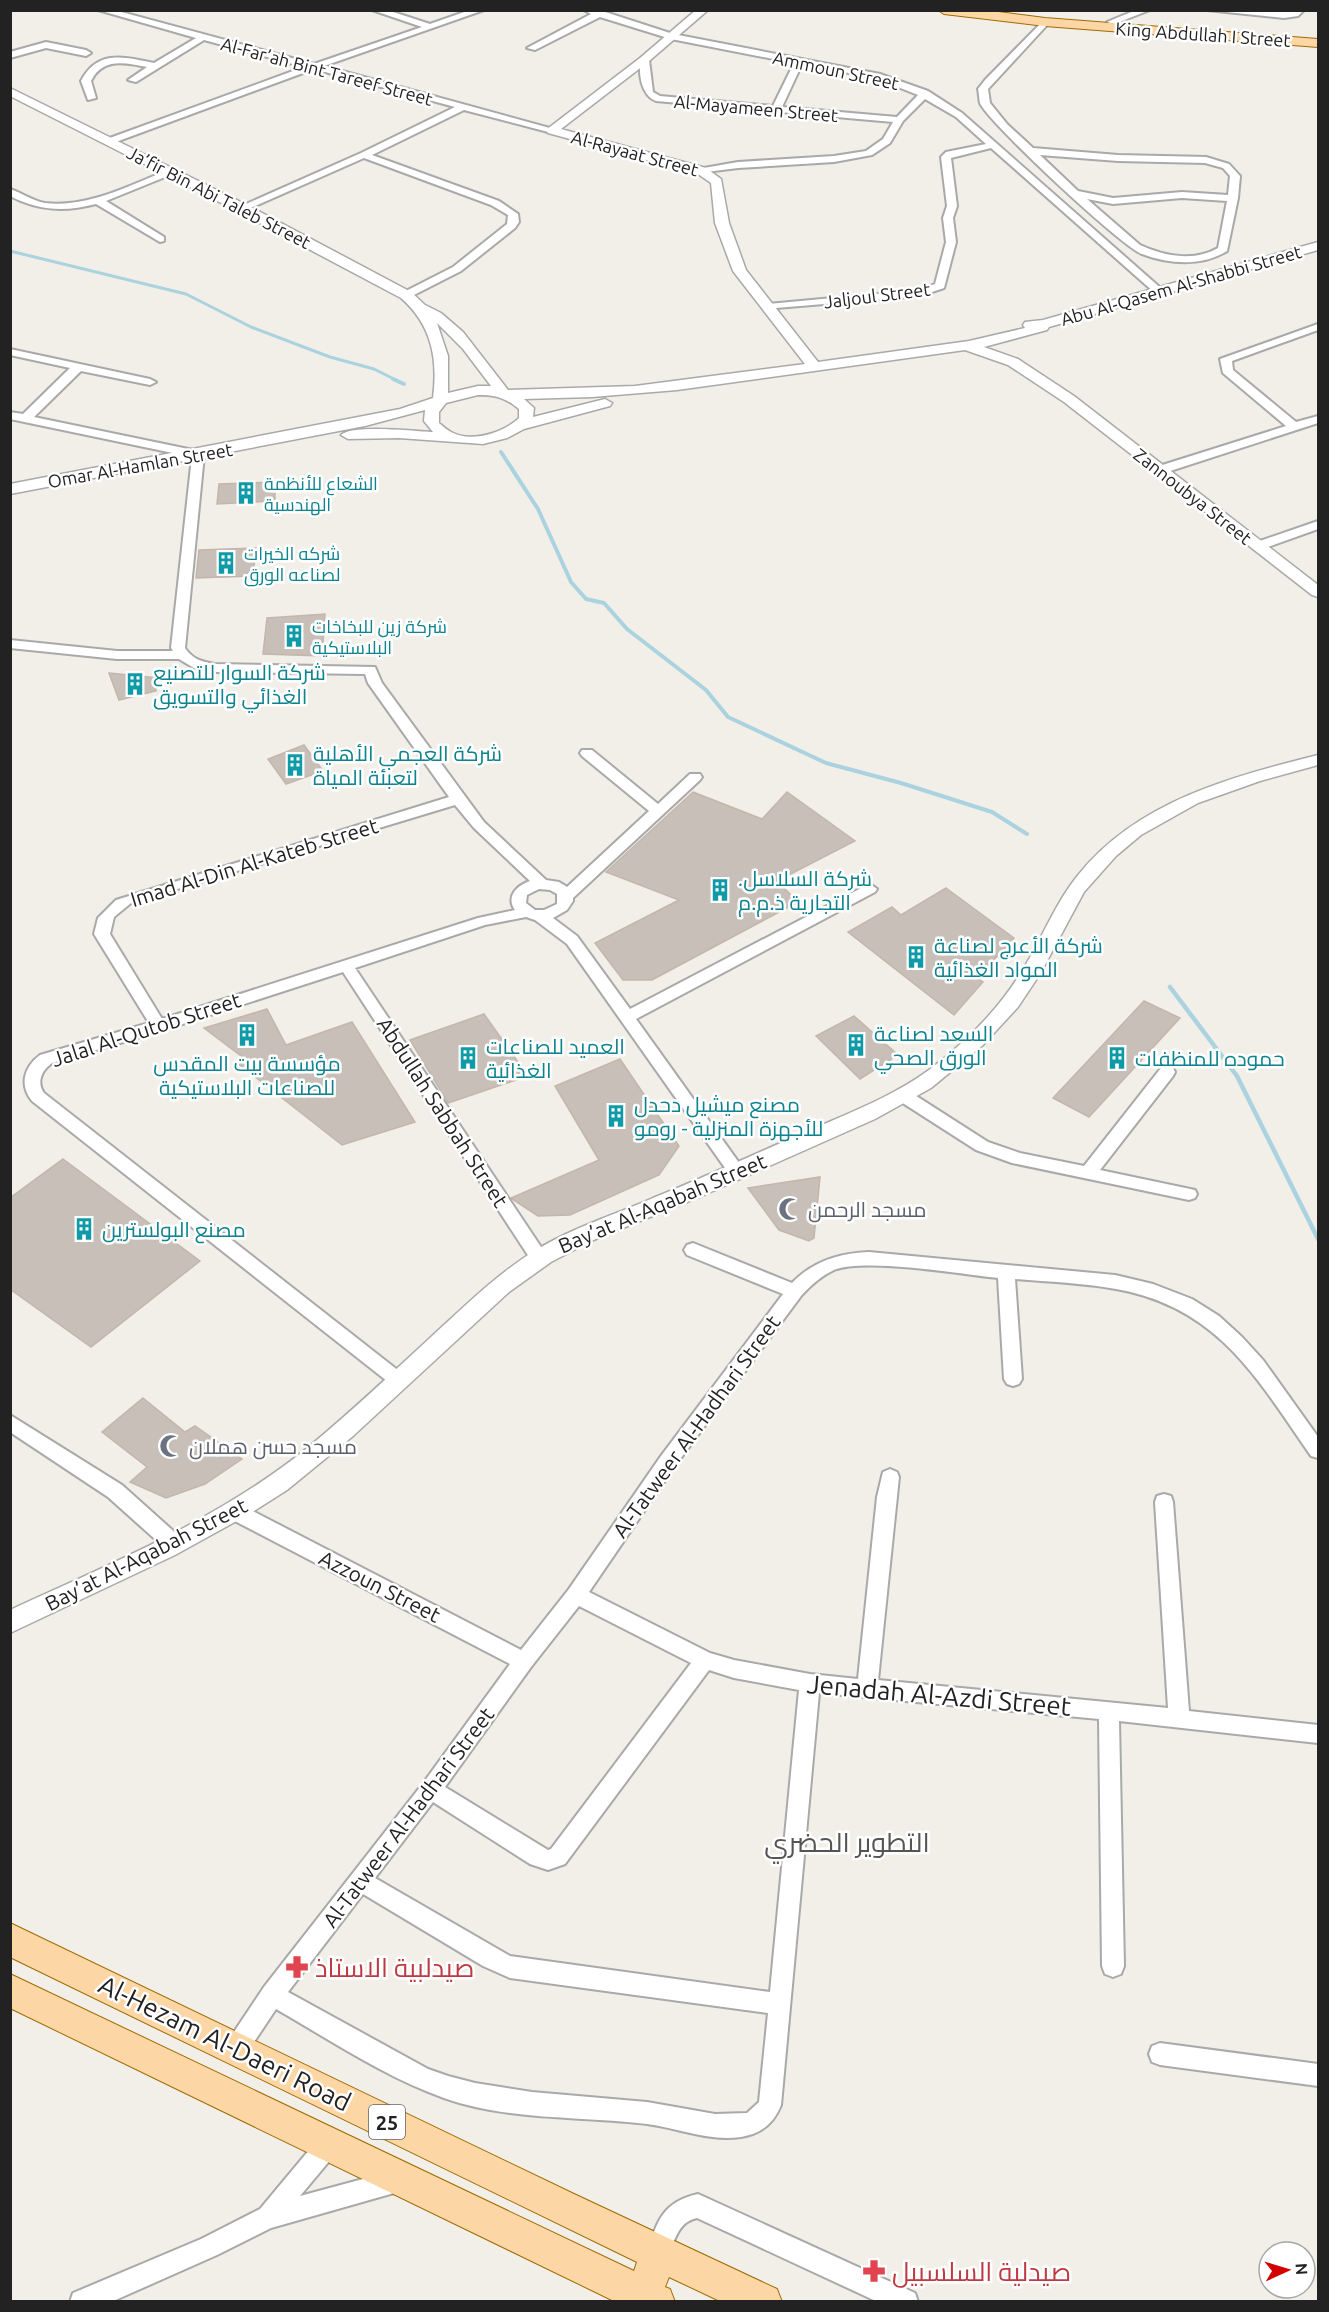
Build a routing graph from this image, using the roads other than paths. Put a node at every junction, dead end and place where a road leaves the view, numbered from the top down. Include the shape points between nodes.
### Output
1 (102, 10) edge
2 (376, 10) edge
3 (480, 10) edge
4 (703, 10) edge
5 (944, 10) edge
6 (979, 10) edge
7 (1146, 10) edge
8 (1211, 10) edge
9 (1300, 10) edge
10 (593, 12) edge
11 (1047, 20) junction
12 (1111, 22) junction
13 (428, 26) junction
14 (671, 36) junction
15 (1318, 36) edge
16 (203, 38) junction
17 (1318, 43) edge
18 (532, 48) dead end
19 (86, 53) dead end
20 (10, 55) edge
21 (644, 60) junction
22 (799, 61) junction
23 (154, 66) junction
24 (315, 66) junction
25 (133, 80) dead end
26 (10, 91) edge
27 (925, 93) junction
28 (92, 98) dead end
29 (462, 107) junction
30 (776, 110) junction
31 (899, 120) junction
32 (552, 130) junction
33 (110, 141) junction
34 (993, 145) junction
35 (1030, 151) junction
36 (364, 155) junction
37 (702, 171) junction
38 (170, 173) junction
39 (10, 192) edge
40 (1075, 194) junction
41 (1233, 198) junction
42 (97, 200) junction
43 (242, 208) junction
44 (160, 239) dead end
45 (1318, 246) edge
46 (1159, 291) junction
47 (406, 294) junction
48 (768, 307) junction
49 (423, 309) junction
50 (1044, 324) junction
51 (1318, 327) edge
52 (1028, 332) junction
53 (965, 347) junction
54 (10, 352) edge
55 (886, 357) junction
56 (815, 367) junction
57 (77, 368) junction
58 (150, 382) dead end
59 (690, 385) junction
60 (504, 393) junction
61 (1069, 399) junction
62 (440, 401) junction
63 (10, 415) edge
64 (26, 418) junction
65 (1318, 419) edge
66 (522, 425) junction
67 (1295, 427) junction
68 (459, 438) junction
69 (270, 441) junction
70 (198, 454) junction
71 (1160, 470) junction
72 (10, 489) edge
73 (1318, 525) edge
74 (1258, 546) junction
75 (1318, 592) edge
76 (10, 644) edge
77 (182, 655) junction
78 (587, 753) dead end
79 (1318, 760) edge
80 (695, 777) dead end
81 (458, 799) junction
82 (658, 811) junction
83 (506, 851) junction
84 (596, 866) junction
85 (548, 884) junction
86 (870, 889) dead end
87 (565, 901) junction
88 (526, 905) junction
89 (572, 940) junction
90 (346, 965) junction
91 (628, 1017) junction
92 (158, 1026) junction
93 (1167, 1072) dead end
94 (904, 1096) junction
95 (736, 1171) junction
96 (1088, 1173) junction
97 (1189, 1194) dead end
98 (693, 1250) dead end
99 (539, 1258) junction
100 (1005, 1271) junction
101 (795, 1291) junction
102 (1012, 1379) dead end
103 (398, 1380) junction
104 (10, 1422) edge
105 (1318, 1451) edge
106 (890, 1477) dead end
107 (1164, 1502) dead end
108 (236, 1512) junction
109 (173, 1543) junction
110 (576, 1595) junction
111 (10, 1622) edge
112 (705, 1660) junction
113 (524, 1661) junction
114 (810, 1683) junction
115 (867, 1687) junction
116 (1109, 1711) junction
117 (1179, 1718) junction
118 (1318, 1734) edge
119 (431, 1789) junction
120 (360, 1881) junction
121 (10, 1939) edge
122 (1113, 1966) dead end
123 (10, 1990) edge
124 (272, 1995) junction
125 (779, 2004) junction
126 (236, 2049) junction
127 (1160, 2054) dead end
128 (1318, 2075) edge
129 (328, 2145) junction
130 (404, 2180) junction
131 (268, 2217) junction
132 (658, 2251) junction
133 (651, 2299) edge
134 (82, 2301) edge
135 (764, 2301) edge
136 (906, 2301) edge

1 - 16 street, Al-Far’ah Bint Tareef Street
2 - 13 street
3 - 13 street
4 - 14 street
5 - 11 main road, King Abdullah I Street
6 - 11 main road, King Abdullah I Street
7 - 12 street
8 - 9 street via 1284,15
10 - 14 street, Ammoun Street
10 - 18 street
11 - 12 main road, King Abdullah I Street
11 - 17 main road, King Abdullah I Street
11 - 35 street via 983,89 986,103
12 - 15 main road, King Abdullah I Street
13 - 24 street
14 - 21 street
14 - 22 street, Ammoun Street
16 - 23 street
16 - 24 street, Al-Far’ah Bint Tareef Street
19 - 20 street via 46,45
21 - 30 street, Al-Mayameen Street via 651,96
21 - 32 street
22 - 27 street, Ammoun Street via 889,78
22 - 30 street
23 - 25 street
23 - 28 street via 117,59 104,61 93,68 86,81
24 - 29 street, Al-Far’ah Bint Tareef Street
24 - 33 street
26 - 33 street, Ja’fir Bin Abi Taleb Street
27 - 31 street
27 - 34 street, Ammoun Street via 959,115
29 - 32 street, Al-Far’ah Bint Tareef Street
29 - 36 street
30 - 31 street, Al-Mayameen Street
31 - 37 street via 887,141 862,155
32 - 37 street, Al-Rayaat Street
33 - 38 street, Ja’fir Bin Abi Taleb Street
34 - 46 street, Ammoun Street
34 - 48 street, Jaljoul Street via 946,157 952,206 948,218 951,242 943,282 935,289
35 - 40 street
35 - 41 street via 1216,162 1235,176
36 - 43 street
36 - 47 street via 495,203 513,214 511,226 467,262 443,278
37 - 48 street, Al-Rayaat Street via 717,182 722,223 741,271
38 - 42 street
38 - 43 street, Ja’fir Bin Abi Taleb Street
39 - 42 street via 44,206
40 - 41 street via 1113,201 1182,195
40 - 41 street via 1144,252 1178,258 1211,256 1223,249
42 - 44 street
43 - 47 street, Ja’fir Bin Abi Taleb Street
45 - 46 street, Abu Al-Qasem Al-Shabbi Street
46 - 50 street, Abu Al-Qasem Al-Shabbi Street
47 - 49 street, Ja’fir Bin Abi Taleb Street
48 - 56 street, Al-Rayaat Street
49 - 60 street, Ja’fir Bin Abi Taleb Street via 452,328
49 - 62 street, Ja’fir Bin Abi Taleb Street via 435,330 441,353
50 - 52 street, Abu Al-Qasem Al-Shabbi Street
50 - 55 street, Abu Al-Qasem Al-Shabbi Street
51 - 67 street via 1226,358 1227,371
52 - 53 street, Abu Al-Qasem Al-Shabbi Street
52 - 61 street, Zannoubya Street via 1020,343 1023,355
53 - 55 street, Abu Al-Qasem Al-Shabbi Street
53 - 61 street, Zannoubya Street via 1010,359
54 - 57 street
55 - 56 street, Abu Al-Qasem Al-Shabbi Street
56 - 59 street, Abu Al-Qasem Al-Shabbi Street
57 - 58 street
57 - 64 street
59 - 60 street, Abu Al-Qasem Al-Shabbi Street via 590,394
59 - 66 street, Abu Al-Qasem Al-Shabbi Street
60 - 62 street, Abu Al-Qasem Al-Shabbi Street via 469,391
60 - 66 street, Ja’fir Bin Abi Taleb Street via 525,407
61 - 71 street, Zannoubya Street
62 - 68 street, Ja’fir Bin Abi Taleb Street via 432,409 434,427
62 - 69 street, Omar Al-Hamlan Street via 390,416
63 - 64 street
64 - 70 street
65 - 67 street
66 - 68 street, Abu Al-Qasem Al-Shabbi Street via 488,439
67 - 71 street
68 - 69 street, Omar Al-Hamlan Street via 369,434
69 - 70 street, Omar Al-Hamlan Street
70 - 72 street, Omar Al-Hamlan Street
70 - 77 street via 178,648
71 - 74 street, Zannoubya Street
73 - 74 street
74 - 75 street, Zannoubya Street
76 - 77 street via 117,655
77 - 81 street via 201,666 215,668 370,669 375,683
78 - 82 street
79 - 94 street, Bay’at Al-Aqabah Street via 1208,791 1123,840 1082,881 1030,975 1002,1013 939,1072
80 - 82 street
81 - 83 street
81 - 92 street, Imad Al-Din Al-Kateb Street via 126,900 115,907 106,915 102,934
82 - 84 street
83 - 85 street
83 - 88 street
84 - 85 street
84 - 87 street
85 - 87 street via 559,888
85 - 88 street via 532,885
86 - 91 street
87 - 88 street via 553,913
87 - 89 street
88 - 89 street
88 - 90 street, Jalal Al-Qutob Street
89 - 91 street
90 - 92 street, Jalal Al-Qutob Street
90 - 99 street, Abdullah Sabbah Street
91 - 95 street
92 - 103 street, Jalal Al-Qutob Street via 46,1059 34,1071 33,1091
93 - 96 street
94 - 95 street, Bay’at Al-Aqabah Street
94 - 96 street via 982,1146 1018,1159
95 - 99 street, Bay’at Al-Aqabah Street
96 - 97 street
98 - 101 street
99 - 103 street, Bay’at Al-Aqabah Street
100 - 101 street, Al-Tatweer Al-Hadhari Street via 852,1259 819,1268
100 - 102 street
100 - 105 street, Al-Tatweer Al-Hadhari Street via 1140,1286 1164,1293 1210,1317 1246,1352
101 - 110 street, Al-Tatweer Al-Hadhari Street via 668,1461
103 - 108 street, Bay’at Al-Aqabah Street via 313,1457
104 - 109 street via 115,1491
106 - 115 street
107 - 117 street
108 - 109 street, Bay’at Al-Aqabah Street
108 - 113 street, Azzoun Street
109 - 111 street, Bay’at Al-Aqabah Street
110 - 112 street, Jenadah Al-Azdi Street
110 - 113 street, Al-Tatweer Al-Hadhari Street
112 - 114 street, Jenadah Al-Azdi Street via 734,1670
112 - 119 street via 558,1857 537,1857
113 - 119 street, Al-Tatweer Al-Hadhari Street
114 - 115 street, Jenadah Al-Azdi Street
114 - 125 street
115 - 116 street, Jenadah Al-Azdi Street
116 - 117 street, Jenadah Al-Azdi Street
116 - 122 street
117 - 118 street, Jenadah Al-Azdi Street
119 - 120 street, Al-Tatweer Al-Hadhari Street
120 - 124 street, Al-Tatweer Al-Hadhari Street
120 - 125 street via 510,1967
121 - 126 main road, Al-Hezam Al-Daeri Road / 25
123 - 129 main road, Al-Hezam Al-Daeri Road / 25
124 - 125 street via 445,2088 482,2096 737,2126 766,2114 770,2105
124 - 126 street, Al-Tatweer Al-Hadhari Street
126 - 132 main road, Al-Hezam Al-Daeri Road / 25
127 - 128 street
129 - 130 main road, Al-Hezam Al-Daeri Road / 25
129 - 131 street
130 - 131 street
130 - 133 main road, Al-Hezam Al-Daeri Road / 25
131 - 134 street via 209,2247
132 - 133 main road
132 - 135 main road, Al-Hezam Al-Daeri Road / 25
132 - 136 street via 673,2217 684,2208 698,2206

